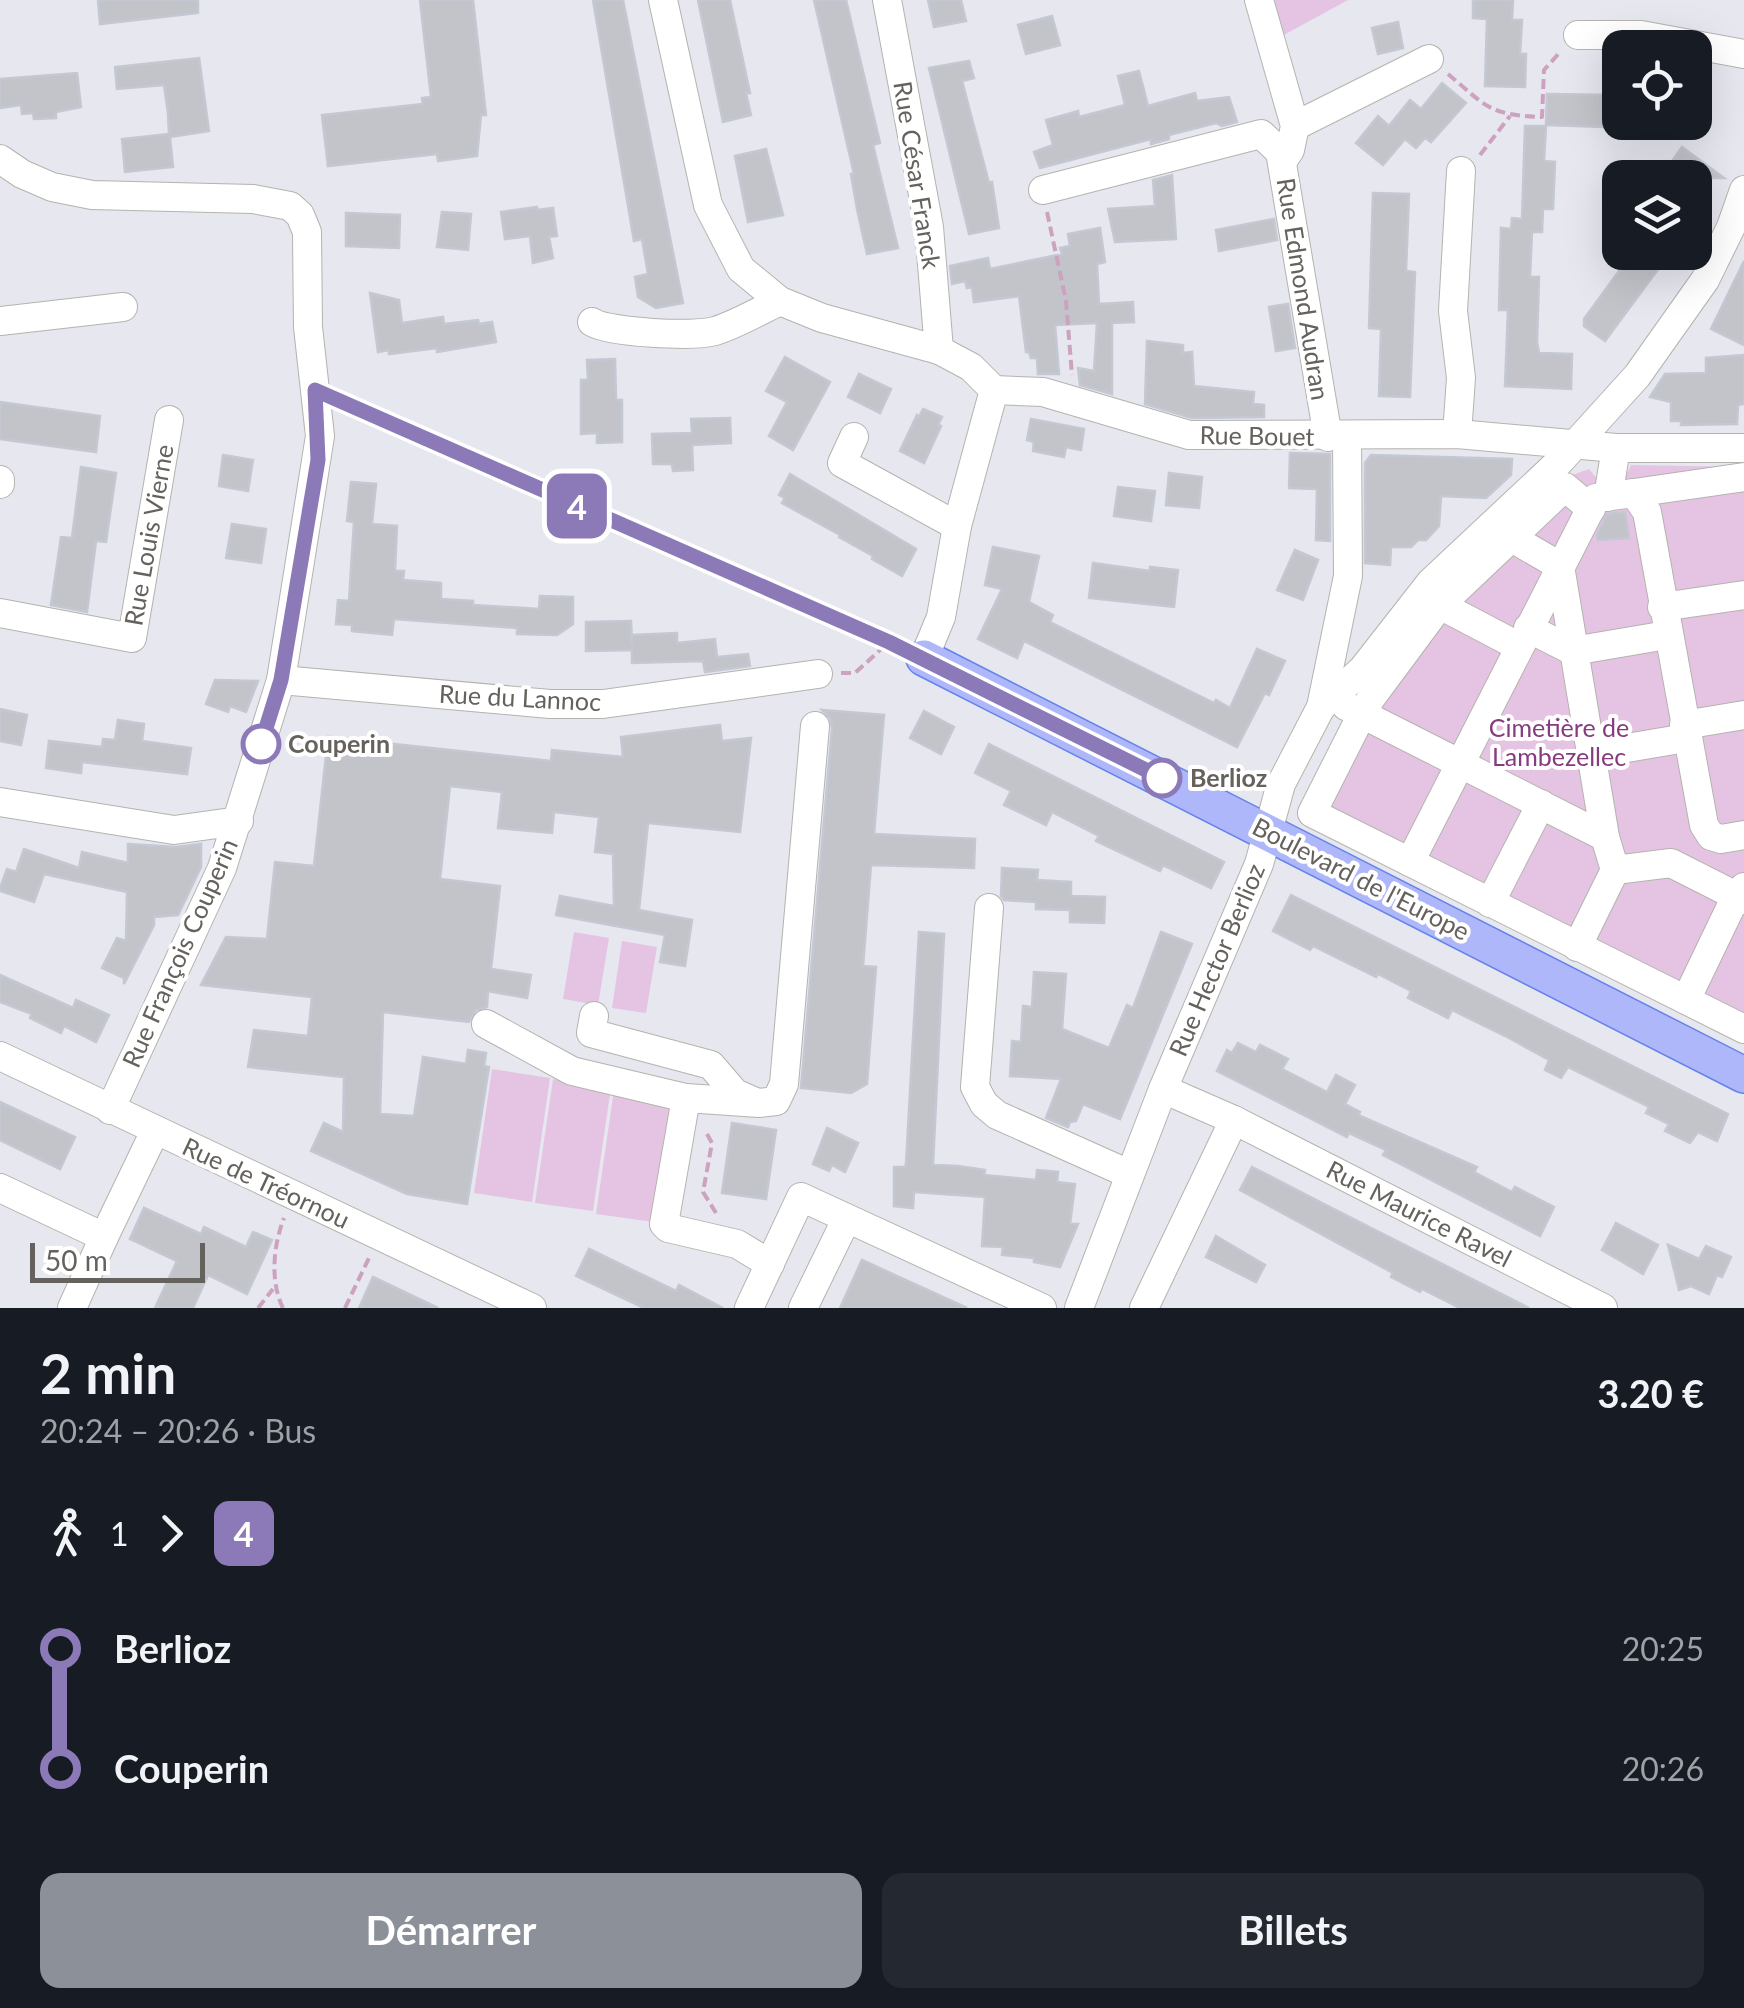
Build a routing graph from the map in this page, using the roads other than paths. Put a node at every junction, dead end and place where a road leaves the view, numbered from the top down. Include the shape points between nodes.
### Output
1 (663, 0) edge
2 (888, 0) edge
3 (1258, 0) edge
4 (1578, 35) road end
5 (1744, 54) edge
6 (1428, 59) road end
7 (1294, 153) junction
8 (0, 159) edge
9 (1462, 171) road end
10 (1043, 190) road end
11 (1744, 190) edge
12 (780, 301) junction
13 (122, 306) dead end
14 (0, 321) edge
15 (592, 322) dead end
16 (939, 350) junction
17 (994, 390) junction
18 (169, 420) dead end
19 (1458, 434) junction
20 (1337, 436) junction
21 (854, 437) dead end
22 (1577, 444) junction
23 (1616, 448) junction
24 (1744, 448) edge
25 (1744, 477) edge
26 (1611, 500) junction
27 (958, 526) junction
28 (1510, 537) junction
29 (1560, 566) junction
30 (1744, 595) edge
31 (1440, 605) junction
32 (0, 613) edge
33 (1665, 621) junction
34 (1523, 637) junction
35 (1574, 650) junction
36 (924, 658) joint
37 (818, 674) road end
38 (281, 680) junction
39 (1325, 702) junction
40 (1362, 714) junction
41 (1744, 715) edge
42 (815, 726) dead end
43 (1685, 732) junction
44 (1591, 754) junction
45 (1458, 763) junction
46 (0, 802) edge
47 (1541, 804) junction
48 (239, 821) junction
49 (1266, 830) junction
50 (1744, 836) edge
51 (1605, 837) junction
52 (1410, 862) junction
53 (1615, 870) junction
54 (1741, 895) edge
55 (1490, 903) junction
56 (989, 908) dead end
57 (1578, 947) junction
58 (1686, 1000) junction
59 (594, 1016) dead end
60 (486, 1024) dead end
61 (1744, 1029) edge
62 (0, 1056) edge
63 (1744, 1075) edge
64 (1163, 1088) junction
65 (685, 1102) junction
66 (759, 1103) junction
67 (110, 1110) junction
68 (1234, 1120) junction
69 (155, 1131) junction
70 (1129, 1174) junction
71 (0, 1188) edge
72 (846, 1220) junction
73 (104, 1237) junction
74 (770, 1264) junction
75 (72, 1308) edge
76 (532, 1308) edge
77 (749, 1308) edge
78 (803, 1308) edge
79 (1042, 1308) edge
80 (1079, 1308) edge
81 (1144, 1308) edge
82 (1603, 1308) edge

1 - 12 street via 708,205 741,269
2 - 16 street, Rue César Franck via 929,227
3 - 7 street
4 - 5 street via 1641,35
6 - 7 street
7 - 10 street, Rue Edmond Audran via 1280,152 1261,134
7 - 20 street, Rue Edmond Audran
8 - 38 street, Rue François Couperin via 52,187 92,195 253,198 300,214 307,232 308,327 320,436
9 - 19 street via 1453,311 1461,378
11 - 22 street via 1706,280 1637,376
12 - 15 street via 694,335 618,332
12 - 16 street
13 - 14 street
16 - 17 street via 971,367
17 - 20 street, Rue Bouet via 1042,392 1189,434
17 - 27 street
18 - 32 street, Rue Louis Vierne via 132,638
19 - 20 street, Rue Bouet
19 - 22 street, Rue Bouet
20 - 39 street, Rue Edmond Audran via 1348,576
21 - 27 street via 842,463
22 - 23 street, Rue Bouet
22 - 39 street via 1430,583 1362,670
23 - 24 street, Rue Bouet
23 - 26 street
25 - 26 street
26 - 28 street via 1566,487
26 - 29 street
26 - 33 street via 1647,512
27 - 36 street via 940,618
28 - 29 street
28 - 31 street
29 - 34 street
29 - 35 street
30 - 33 street
31 - 34 street
31 - 40 street
33 - 35 street
33 - 43 street
34 - 35 street
34 - 45 street
35 - 44 street
36 - 49 main road, Boulevard de l'Europe
37 - 38 street, Rue du Lannoc via 602,704
38 - 48 street, Rue François Couperin
39 - 40 street
39 - 49 street, Rue Hector Berlioz
40 - 45 street
40 - 52 street via 1312,813
41 - 43 street
42 - 66 street via 784,1084 776,1100
43 - 44 street
43 - 50 street via 1704,825 1721,839
44 - 51 street
45 - 47 street
45 - 52 street
46 - 48 street via 174,830
47 - 51 street
47 - 55 street
48 - 67 street, Rue François Couperin
49 - 63 main road, Boulevard de l'Europe
49 - 64 street, Rue Hector Berlioz via 1259,864
51 - 53 street
52 - 55 street
53 - 54 street via 1671,864
53 - 57 street
54 - 58 street
55 - 57 street
56 - 70 street via 975,1087 997,1115
57 - 58 street
58 - 61 street
59 - 66 street via 591,1033 711,1065 735,1093
60 - 65 street via 572,1071
62 - 67 street, Rue de Tréornou
64 - 68 street, Rue Hector Berlioz
64 - 70 street, Rue Hector Berlioz
65 - 66 street
65 - 74 street via 664,1224 726,1240
67 - 69 street, Rue de Tréornou
68 - 81 street
68 - 82 street, Rue Maurice Ravel
69 - 73 street
69 - 76 street, Rue de Tréornou
70 - 80 street, Rue Hector Berlioz
71 - 73 street
72 - 74 street via 801,1197
72 - 78 street
72 - 79 street
73 - 75 street
74 - 77 street

